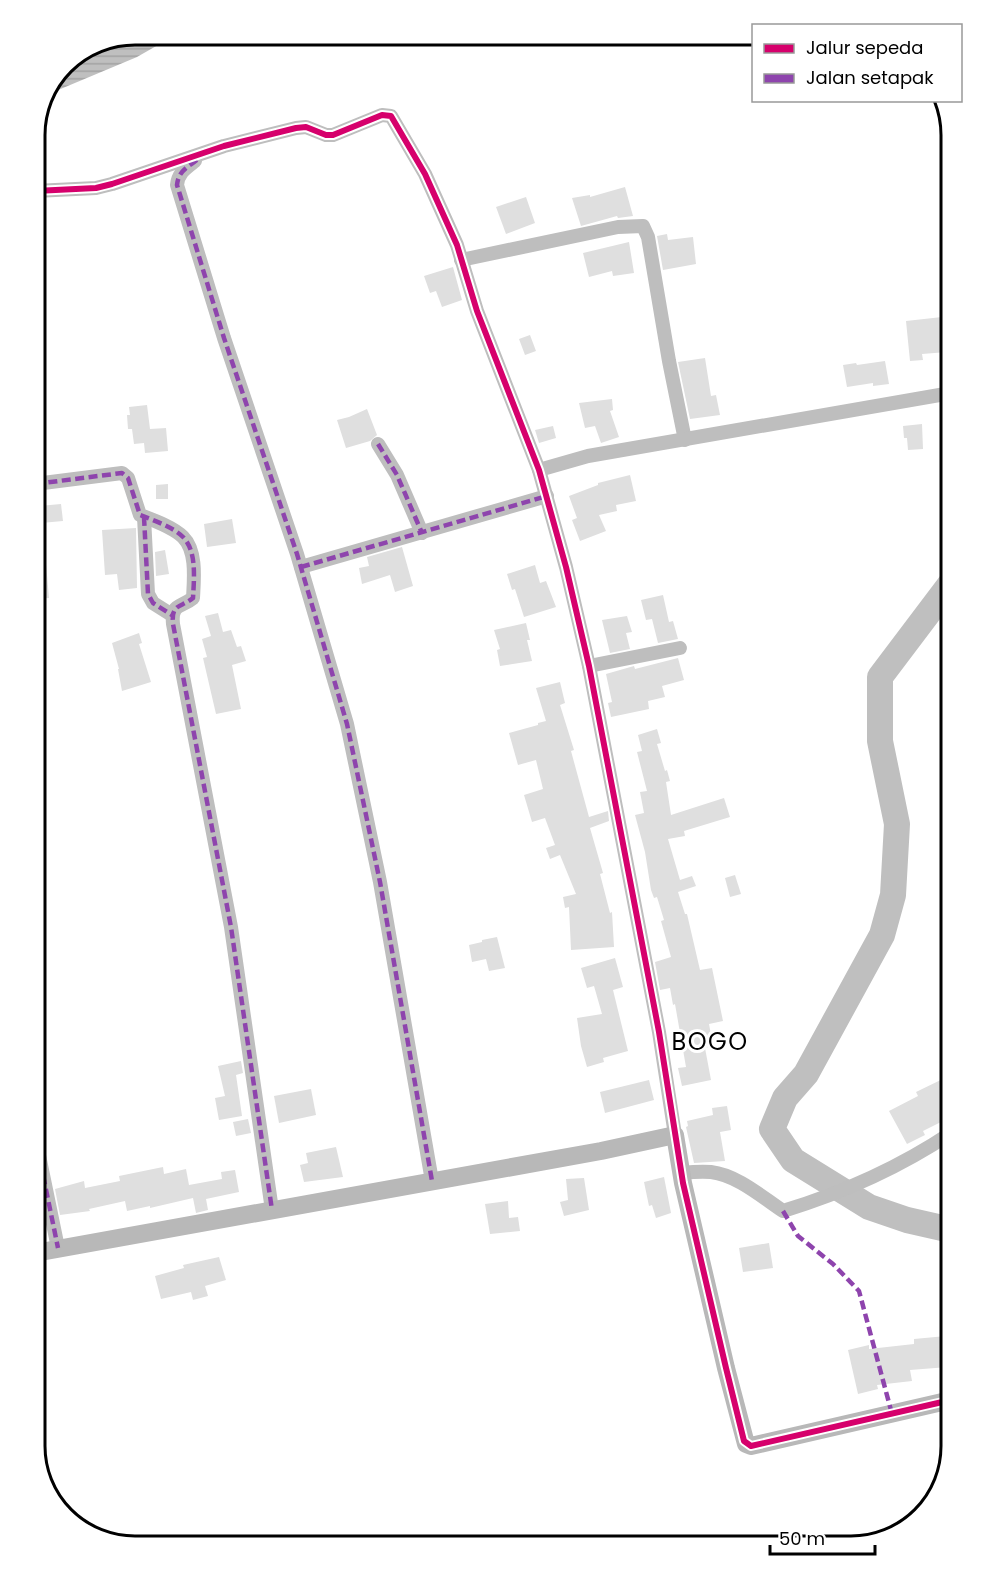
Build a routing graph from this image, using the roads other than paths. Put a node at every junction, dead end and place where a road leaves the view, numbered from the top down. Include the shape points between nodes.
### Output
1 (206, 153) junction
2 (45, 191) edge
3 (461, 260) junction
4 (941, 395) edge
5 (685, 440) junction
6 (378, 444) dead end
7 (539, 470) junction
8 (45, 483) edge
9 (548, 496) junction
10 (144, 516) junction
11 (422, 533) junction
12 (301, 567) junction
13 (172, 615) junction
14 (680, 648) dead end
15 (589, 666) junction
16 (675, 1135) junction
17 (941, 1139) edge
18 (682, 1173) junction
19 (432, 1181) junction
20 (45, 1187) edge
21 (272, 1210) junction
22 (58, 1248) junction
23 (45, 1251) edge
24 (941, 1402) edge

1 - 2 street via 96,188
1 - 3 street via 296,128 333,135 382,115 391,116 425,174
1 - 12 street via 182,171 177,185
3 - 5 street via 618,227 643,226
3 - 7 street
4 - 5 street
5 - 7 street via 588,456
6 - 11 street via 397,475
7 - 9 street
8 - 10 street via 122,472 128,478 137,509
9 - 11 street
9 - 15 street
10 - 13 street via 148,594 153,603
10 - 13 street via 184,538 193,562 193,598 176,607
11 - 12 street
12 - 19 street via 348,724 361,782
13 - 21 street via 231,927
14 - 15 street
15 - 16 street
16 - 18 street
16 - 19 street
17 - 18 street via 855,1184 783,1212 723,1175
18 - 24 street via 746,1444 752,1446
19 - 21 street
20 - 22 street
21 - 22 street
22 - 23 street

